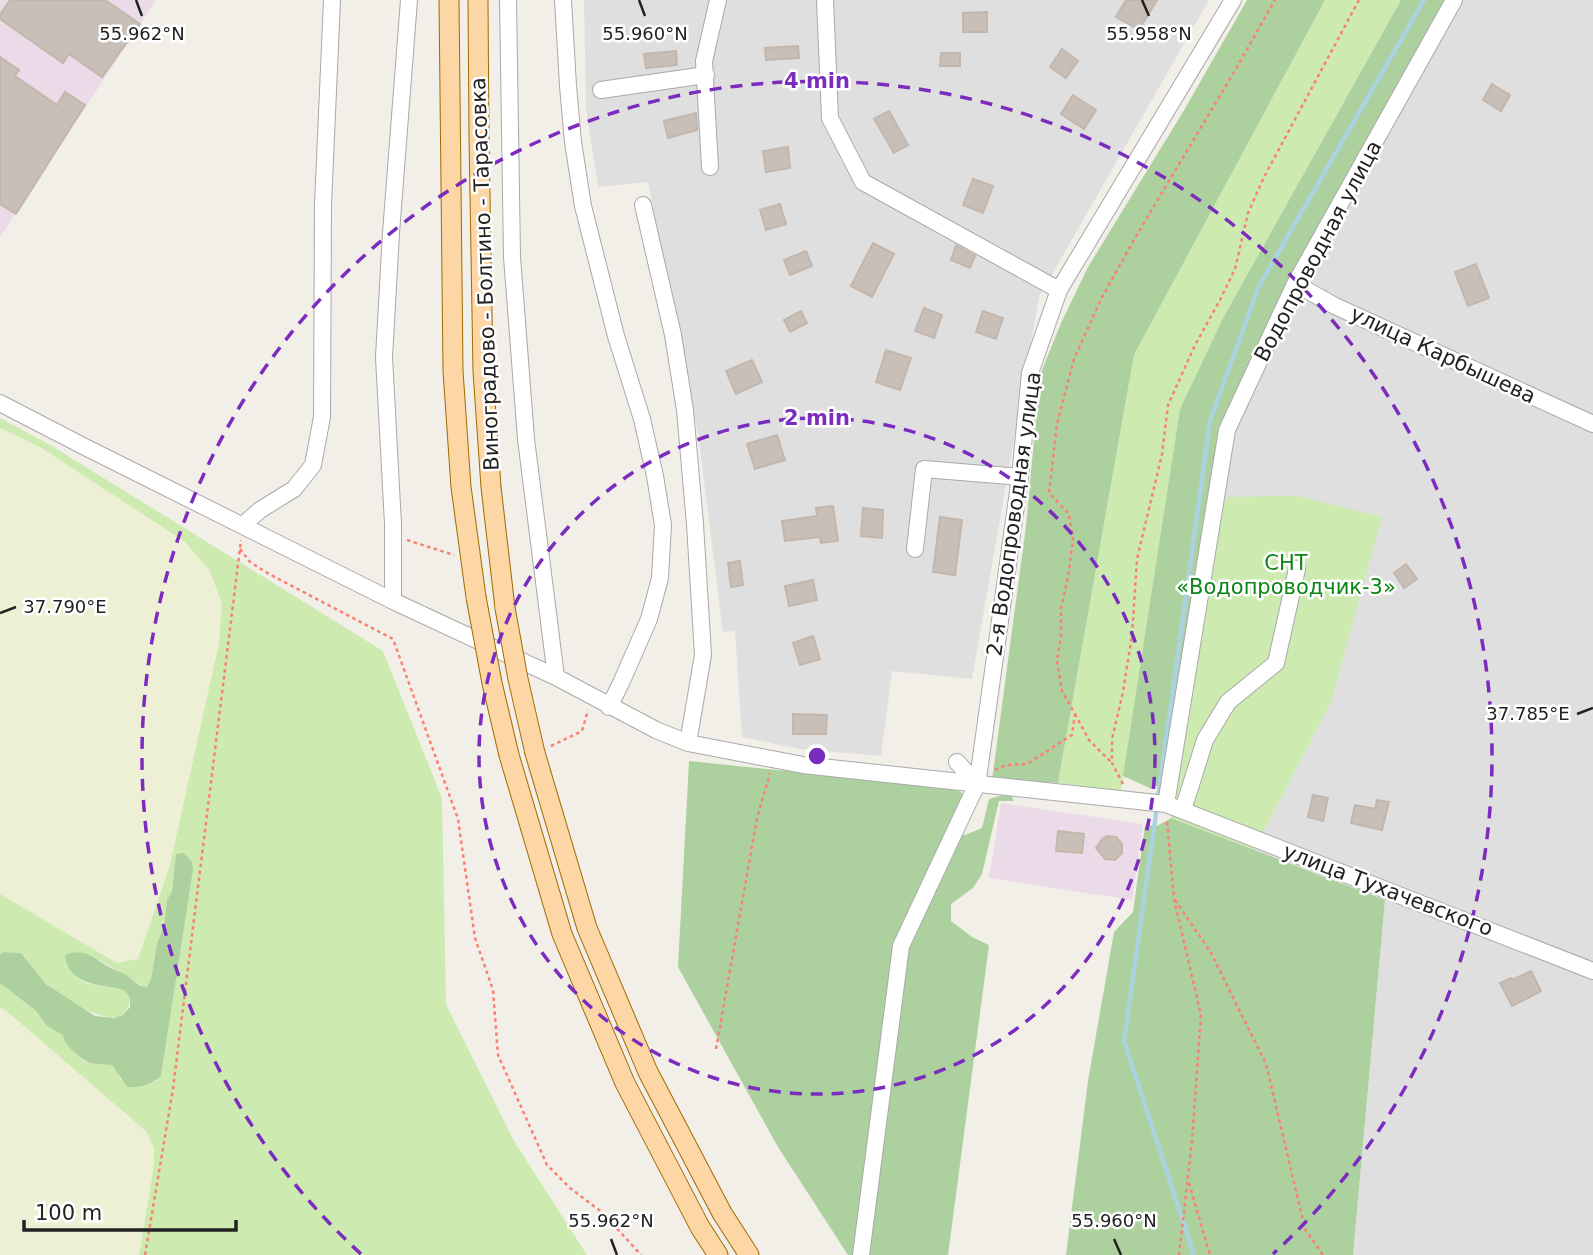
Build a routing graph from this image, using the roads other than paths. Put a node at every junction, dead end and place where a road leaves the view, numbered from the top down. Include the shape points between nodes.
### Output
1 (332, 0) edge
2 (409, 0) edge
3 (449, 0) edge
4 (478, 0) edge
5 (508, 0) edge
6 (563, 0) edge
7 (718, 0) edge
8 (825, 0) edge
9 (1233, 0) edge
10 (1454, 0) edge
11 (706, 75) junction
12 (601, 90) dead end
13 (710, 167) dead end
14 (643, 205) dead end
15 (1296, 284) junction
16 (1059, 290) junction
17 (0, 403) edge
18 (1593, 424) edge
19 (1020, 477) junction
20 (243, 525) junction
21 (915, 549) dead end
22 (1297, 569) dead end
23 (393, 601) junction
24 (556, 677) junction
25 (609, 706) junction
26 (688, 743) junction
27 (957, 762) dead end
28 (977, 782) junction
29 (1166, 804) junction
30 (1183, 810) junction
31 (1593, 971) edge
32 (718, 1255) edge
33 (749, 1255) edge
34 (861, 1255) edge

1 - 20 street via 323,204 322,417 313,466 293,489
2 - 23 street via 384,357
3 - 32 main road, Виноградово - Болтино - Тарасовка, bridge via 453,371 470,560 492,683 562,934 625,1083
4 - 33 main road, Виноградово - Болтино - Тарасовка, bridge via 483,371 491,487 518,679 587,928 648,1072
5 - 24 street via 512,257 526,439
6 - 25 street via 573,142 583,206 642,419 663,525 660,578 649,619
7 - 11 street via 704,61
8 - 16 street via 830,117 863,183
9 - 16 street, 2-я Водопроводная улица
10 - 15 street, Водопроводная улица
11 - 12 street
11 - 13 street
14 - 26 street via 673,335 695,524 703,655
15 - 18 street, улица Карбышева
15 - 29 street, Водопроводная улица via 1227,430
16 - 19 street, 2-я Водопроводная улица via 1030,373
17 - 20 street, улица Тухачевского
19 - 21 street via 924,469
19 - 28 street, 2-я Водопроводная улица
20 - 23 street, улица Тухачевского
22 - 30 street via 1276,663 1228,702 1205,740
23 - 24 street, улица Тухачевского
24 - 25 street, улица Тухачевского
25 - 26 street, улица Тухачевского
26 - 28 street, улица Тухачевского via 803,765
27 - 28 street
28 - 29 street, улица Тухачевского
28 - 34 street, 2-я Водопроводная улица via 901,946
29 - 30 street, улица Тухачевского
30 - 31 street, улица Тухачевского

